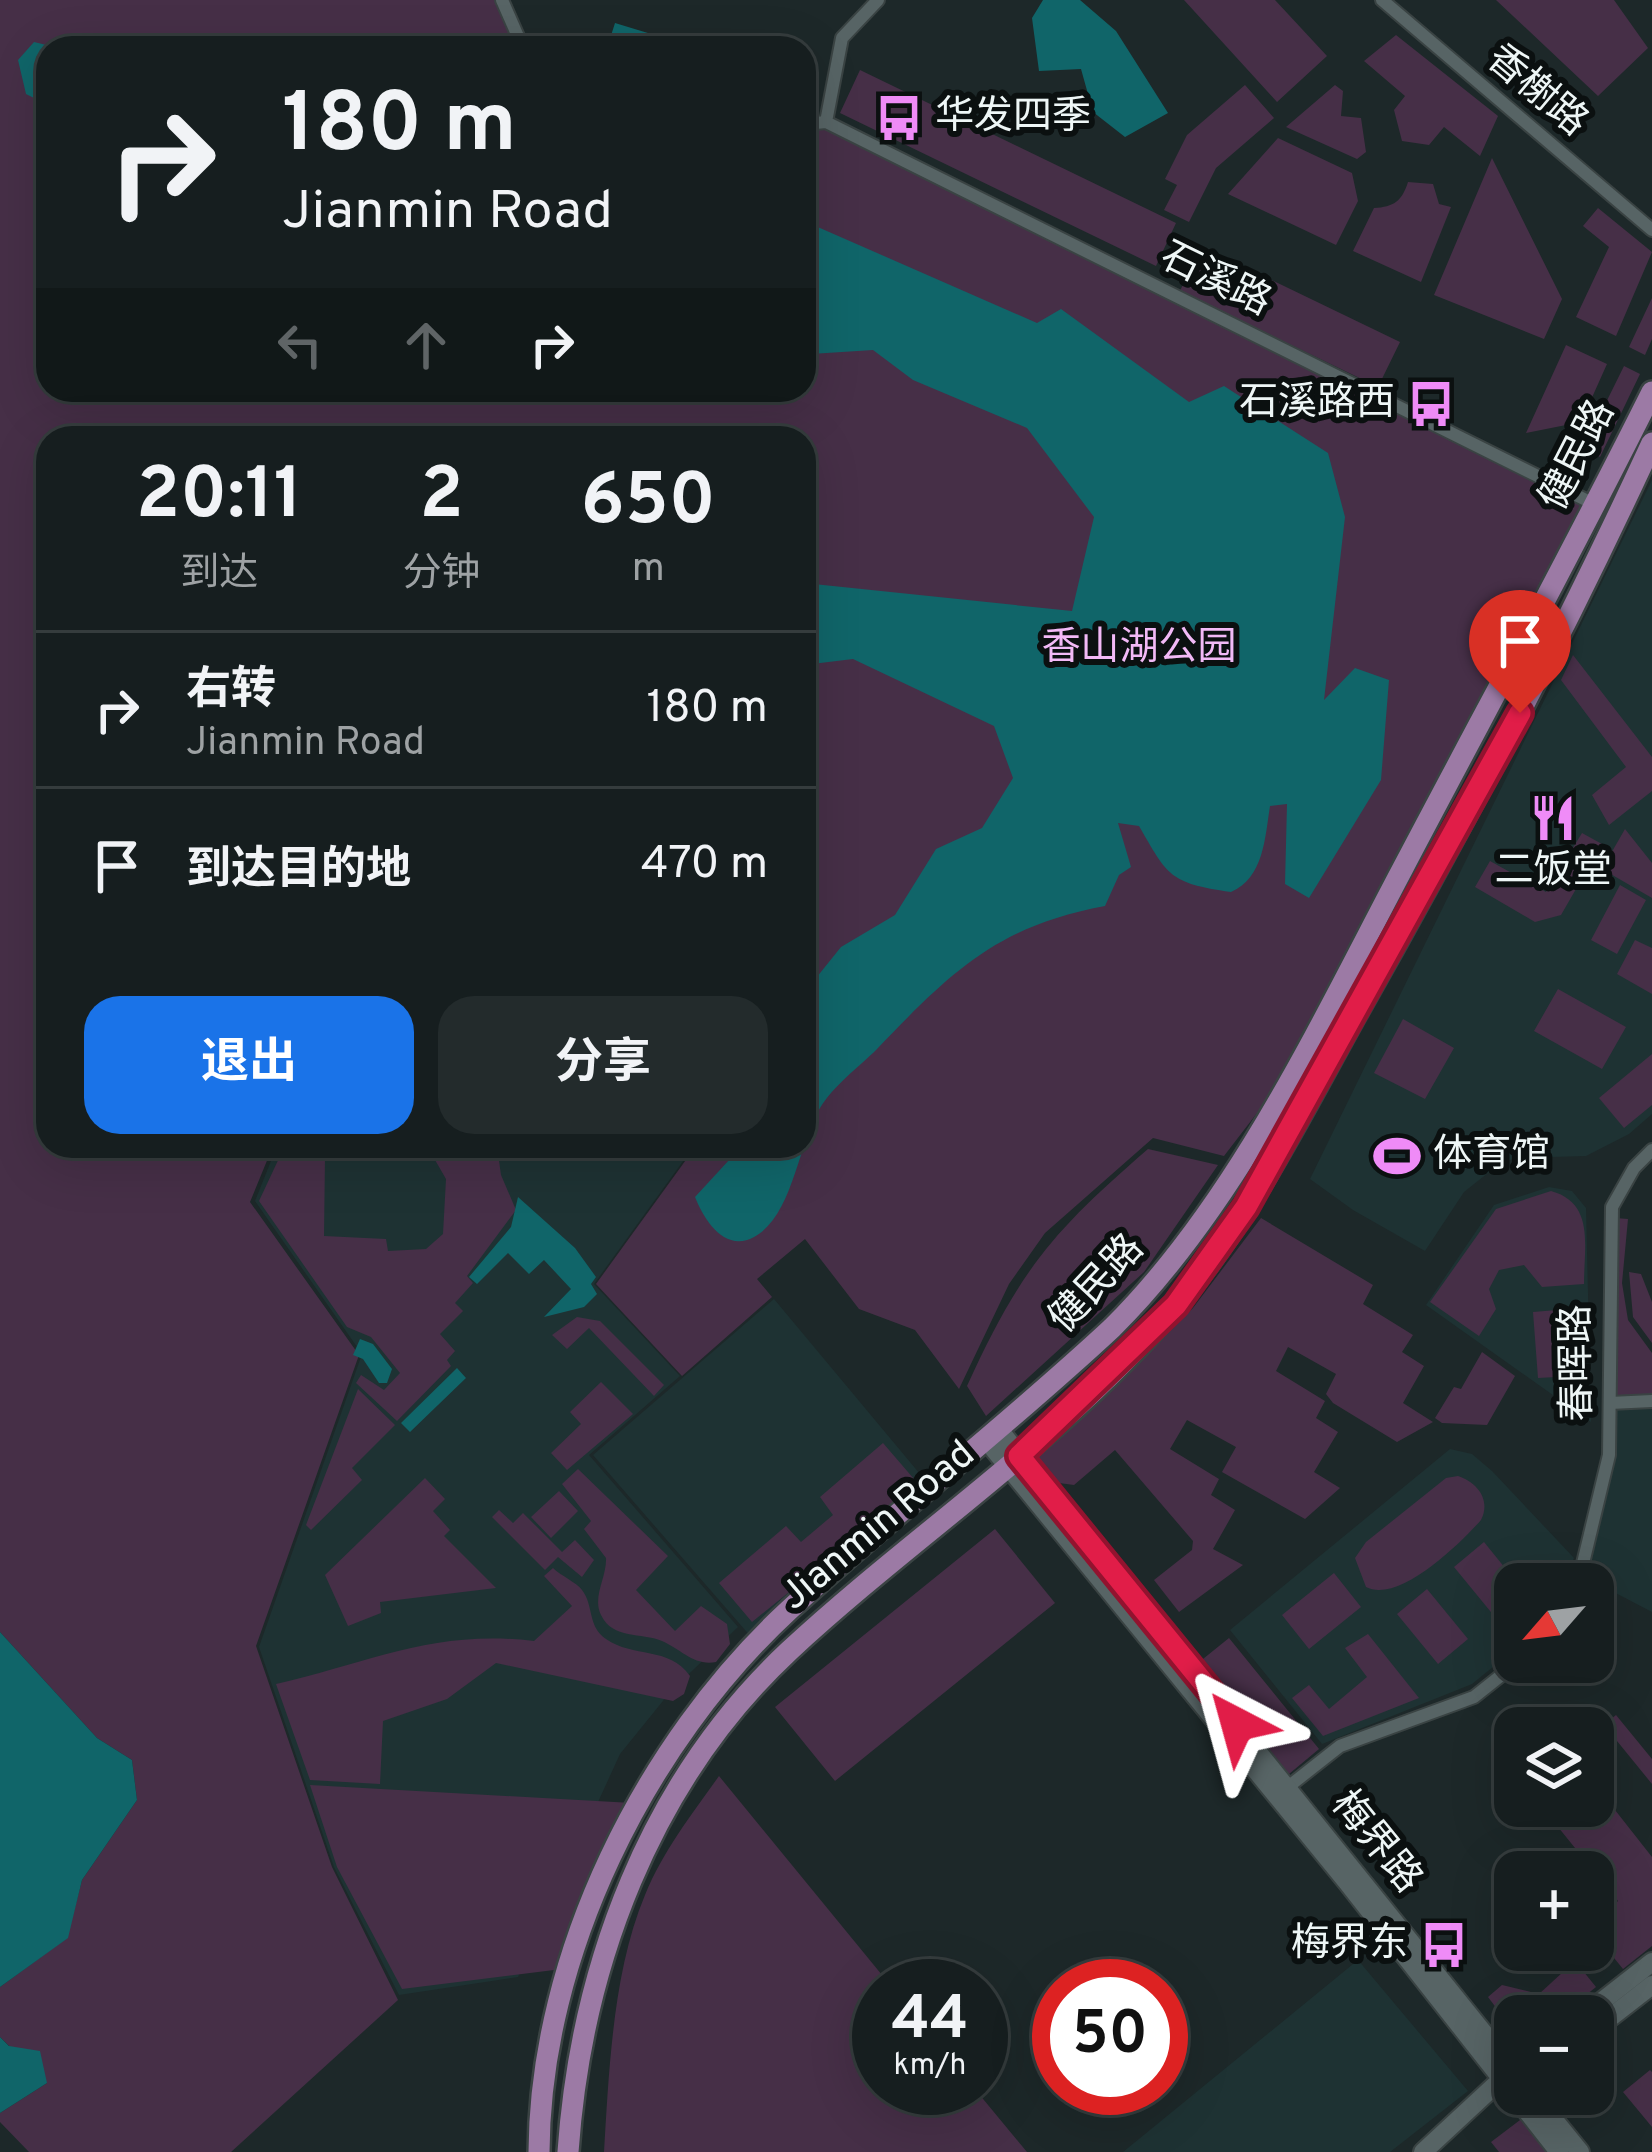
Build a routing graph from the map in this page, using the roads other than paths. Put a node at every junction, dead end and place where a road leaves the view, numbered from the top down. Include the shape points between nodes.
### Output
1 (502, 0) edge
2 (878, 0) edge
3 (1382, 0) edge
4 (518, 36) edge
5 (826, 122) junction
6 (816, 123) edge
7 (1652, 230) edge
8 (1652, 392) edge
9 (1652, 443) edge
10 (1596, 505) junction
11 (1652, 1150) edge
12 (1652, 1401) edge
13 (1610, 1403) junction
14 (994, 1437) junction
15 (1013, 1461) junction
16 (1583, 1563) edge
17 (1494, 1681) edge
18 (1288, 1787) junction
19 (1652, 1962) edge
20 (1652, 1985) edge
21 (1610, 1995) edge
22 (1614, 2015) edge
23 (1494, 2054) edge
24 (1494, 2055) edge
25 (1494, 2097) edge
26 (1536, 2115) edge
27 (1546, 2115) edge
28 (539, 2152) edge
29 (568, 2152) edge
30 (1424, 2152) edge
31 (1559, 2152) edge
32 (1580, 2152) edge

1 - 4 street
2 - 5 street via 842,38
3 - 7 street, 香榭路
5 - 6 street
5 - 10 street, 石溪路
8 - 10 main road, 健民路
9 - 15 main road, Jianmin Road via 1478,793 1253,1196 1176,1305
10 - 14 main road, 健民路 via 1330,1007 1215,1202 1144,1297
11 - 13 street, 春晖路 via 1612,1207
12 - 13 street
13 - 16 street, 春晖路 via 1609,1455
14 - 15 main road
14 - 28 main road, 健民路 via 785,1613 732,1671 650,1788 572,1954 550,2037
15 - 18 main road, 梅界路
15 - 24 main road
15 - 29 main road, Jianmin Road via 787,1653 674,1799 597,1966
17 - 18 street via 1474,1697 1340,1746
18 - 23 main road, 梅界路
19 - 21 main road
20 - 22 main road
25 - 30 main road
26 - 31 main road
27 - 32 main road, 梅界路

